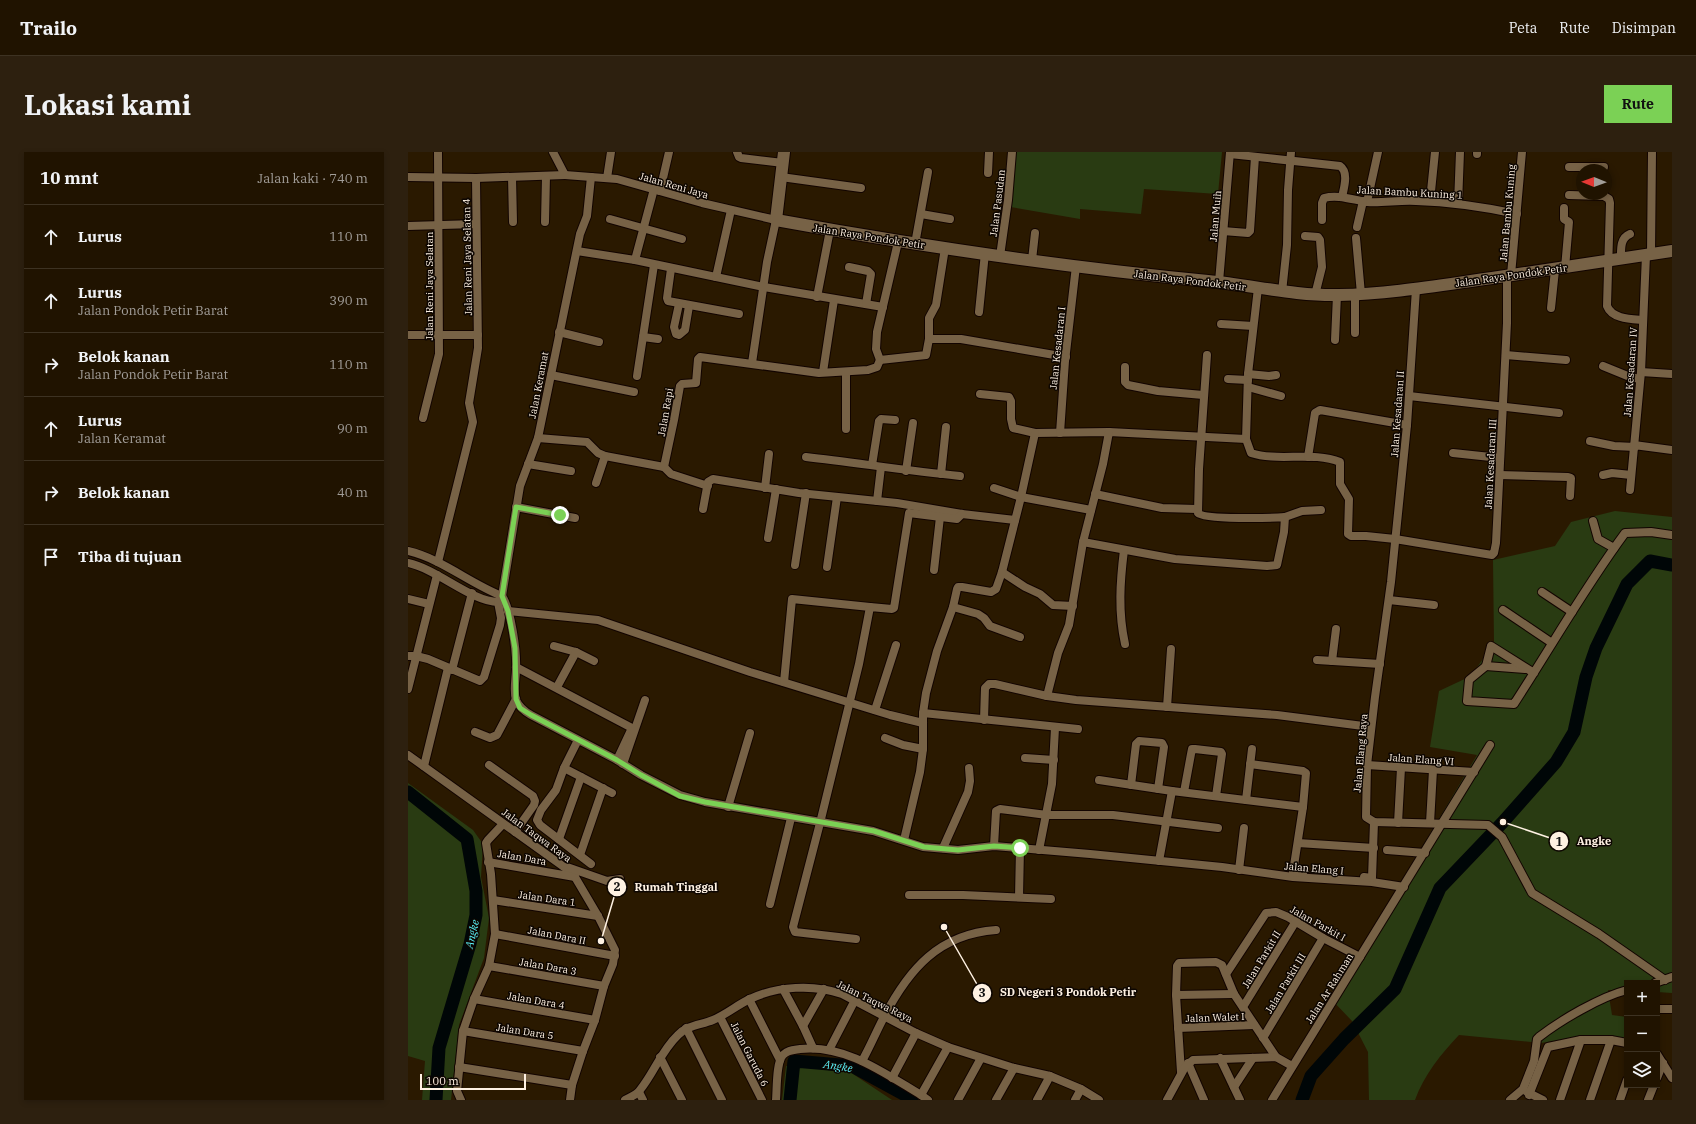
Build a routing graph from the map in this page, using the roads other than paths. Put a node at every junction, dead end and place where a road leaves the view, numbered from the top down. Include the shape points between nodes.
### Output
1 (438, 152) edge
2 (553, 152) edge
3 (611, 152) edge
4 (669, 152) edge
5 (737, 152) edge
6 (989, 152) edge
7 (1012, 152) edge
8 (1291, 152) edge
9 (1378, 152) edge
10 (1435, 152) edge
11 (1460, 152) edge
12 (1522, 152) edge
13 (1652, 152) edge
14 (1230, 153) edge
15 (784, 157) edge
16 (1255, 157) junction
17 (1290, 161) junction
18 (1569, 167) dead end
19 (1576, 167) edge
20 (928, 172) dead end
21 (988, 173) dead end
22 (565, 175) junction
23 (408, 176) edge
24 (546, 176) junction
25 (591, 176) junction
26 (512, 177) junction
27 (781, 177) junction
28 (438, 178) junction
29 (476, 178) junction
30 (607, 178) junction
31 (861, 188) dead end
32 (657, 190) junction
33 (1569, 195) dead end
34 (1576, 195) edge
35 (1342, 197) junction
36 (1609, 200) edge
37 (1365, 202) junction
38 (1430, 202) junction
39 (1458, 204) junction
40 (1564, 208) dead end
41 (731, 210) junction
42 (921, 214) junction
43 (1517, 214) junction
44 (610, 219) dead end
45 (950, 219) dead end
46 (776, 220) junction
47 (1322, 220) dead end
48 (513, 222) dead end
49 (545, 222) dead end
50 (476, 224) junction
51 (439, 225) junction
52 (408, 226) edge
53 (1358, 227) dead end
54 (643, 228) junction
55 (830, 230) junction
56 (1223, 232) junction
57 (1035, 233) dead end
58 (1630, 234) dead end
59 (1304, 236) dead end
60 (1356, 238) dead end
61 (682, 239) dead end
62 (898, 242) junction
63 (915, 244) junction
64 (945, 248) junction
65 (576, 251) junction
66 (1672, 251) edge
67 (985, 253) junction
68 (1648, 255) junction
69 (1000, 256) junction
70 (1621, 258) junction
71 (635, 260) junction
72 (1032, 260) junction
73 (1608, 260) junction
74 (654, 265) junction
75 (1076, 266) junction
76 (849, 267) dead end
77 (671, 269) junction
78 (1560, 269) junction
79 (1509, 275) junction
80 (716, 277) junction
81 (1219, 282) junction
82 (764, 287) junction
83 (1258, 288) junction
84 (1416, 289) junction
85 (1282, 292) junction
86 (1358, 294) junction
87 (1315, 295) junction
88 (1337, 295) junction
89 (817, 297) junction
90 (834, 300) junction
91 (678, 304) junction
92 (866, 304) junction
93 (689, 306) junction
94 (883, 307) junction
95 (1551, 308) dead end
96 (979, 312) dead end
97 (739, 314) dead end
98 (1643, 320) junction
99 (1221, 324) dead end
100 (1253, 326) junction
101 (559, 332) junction
102 (1355, 333) dead end
103 (440, 334) junction
104 (408, 335) edge
105 (478, 335) junction
106 (643, 337) junction
107 (658, 339) dead end
108 (929, 339) junction
109 (1335, 340) dead end
110 (599, 342) dead end
111 (1207, 355) dead end
112 (1506, 355) junction
113 (1066, 356) junction
114 (880, 360) junction
115 (1566, 360) dead end
116 (752, 363) junction
117 (1603, 366) dead end
118 (1125, 367) dead end
119 (823, 372) junction
120 (846, 372) junction
121 (1672, 374) edge
122 (550, 375) junction
123 (1276, 375) dead end
124 (1641, 375) junction
125 (637, 376) dead end
126 (1228, 379) dead end
127 (1248, 380) junction
128 (634, 392) dead end
129 (980, 394) dead end
130 (1203, 395) junction
131 (1281, 396) dead end
132 (1409, 396) junction
133 (1503, 406) junction
134 (1559, 413) dead end
135 (423, 418) dead end
136 (895, 420) dead end
137 (912, 422) dead end
138 (1407, 425) junction
139 (946, 426) dead end
140 (846, 430) dead end
141 (1060, 432) junction
142 (1109, 432) junction
143 (1035, 433) junction
144 (538, 438) junction
145 (1201, 438) junction
146 (1246, 439) junction
147 (1590, 441) dead end
148 (1635, 446) junction
149 (1672, 450) edge
150 (769, 454) dead end
151 (1453, 454) dead end
152 (604, 456) junction
153 (806, 457) dead end
154 (1308, 457) junction
155 (1500, 458) junction
156 (528, 464) junction
157 (872, 465) junction
158 (664, 467) junction
159 (881, 467) junction
160 (571, 471) dead end
161 (906, 471) junction
162 (941, 474) junction
163 (1500, 475) junction
164 (1603, 475) dead end
165 (1631, 475) junction
166 (960, 476) dead end
167 (596, 483) dead end
168 (708, 486) junction
169 (765, 488) junction
170 (994, 488) dead end
171 (776, 489) junction
172 (1630, 490) dead end
173 (806, 493) junction
174 (1095, 494) junction
175 (1570, 496) dead end
176 (837, 497) junction
177 (1021, 497) junction
178 (877, 501) junction
179 (516, 507) junction
180 (703, 509) dead end
181 (1197, 509) junction
182 (1091, 510) junction
183 (1321, 510) dead end
184 (962, 514) junction
185 (940, 517) junction
186 (575, 518) dead end
187 (1285, 518) junction
188 (1015, 520) junction
189 (1593, 520) dead end
190 (1672, 535) edge
191 (768, 538) dead end
192 (1395, 540) junction
193 (1083, 542) junction
194 (1614, 548) junction
195 (1124, 550) junction
196 (408, 552) edge
197 (438, 562) junction
198 (408, 563) edge
199 (795, 565) dead end
200 (827, 567) dead end
201 (934, 570) dead end
202 (1002, 572) junction
203 (438, 575) junction
204 (1542, 592) dead end
205 (472, 594) junction
206 (408, 599) edge
207 (500, 599) junction
208 (1389, 600) junction
209 (430, 604) junction
210 (1434, 605) dead end
211 (1072, 606) junction
212 (870, 607) junction
213 (953, 607) junction
214 (1503, 610) dead end
215 (508, 611) junction
216 (1572, 612) junction
217 (1336, 628) dead end
218 (1020, 638) dead end
219 (1552, 643) junction
220 (1125, 644) dead end
221 (896, 645) dead end
222 (554, 646) dead end
223 (1171, 649) dead end
224 (576, 652) junction
225 (412, 656) edge
226 (1317, 660) dead end
227 (594, 661) dead end
228 (1332, 661) junction
229 (1380, 664) junction
230 (1486, 666) junction
231 (516, 667) junction
232 (450, 669) junction
233 (1530, 671) junction
234 (784, 682) junction
235 (557, 687) junction
236 (408, 689) edge
237 (1047, 696) junction
238 (516, 699) junction
239 (645, 700) dead end
240 (849, 702) junction
241 (1167, 707) junction
242 (875, 710) junction
243 (923, 713) junction
244 (984, 720) junction
245 (923, 723) junction
246 (1371, 727) junction
247 (1055, 728) junction
248 (1078, 729) dead end
249 (475, 732) dead end
250 (750, 733) dead end
251 (885, 738) dead end
252 (578, 740) junction
253 (1490, 745) dead end
254 (1252, 748) dead end
255 (923, 749) junction
256 (408, 755) edge
257 (1026, 758) dead end
258 (1054, 760) junction
259 (620, 762) junction
260 (1250, 764) junction
261 (1367, 765) junction
262 (424, 766) junction
263 (489, 766) dead end
264 (564, 768) junction
265 (969, 768) dead end
266 (1401, 768) junction
267 (1433, 770) junction
268 (1474, 772) junction
269 (581, 777) junction
270 (1099, 780) dead end
271 (1131, 785) junction
272 (603, 788) junction
273 (1158, 789) junction
274 (1172, 791) junction
275 (1184, 792) junction
276 (612, 793) dead end
277 (1216, 796) junction
278 (1246, 800) junction
279 (728, 806) junction
280 (1303, 807) junction
281 (1047, 815) junction
282 (791, 818) junction
283 (1374, 822) junction
284 (820, 823) junction
285 (1166, 823) junction
286 (1398, 823) junction
287 (1430, 823) junction
288 (504, 824) junction
289 (1442, 824) junction
290 (1218, 828) dead end
291 (1244, 828) dead end
292 (515, 832) junction
293 (559, 839) junction
294 (904, 840) junction
295 (1298, 843) junction
296 (994, 846) junction
297 (943, 848) junction
298 (1020, 848) junction
299 (1374, 848) junction
300 (1039, 850) junction
301 (1387, 850) dead end
302 (1425, 853) junction
303 (580, 855) junction
304 (1159, 861) junction
305 (488, 862) junction
306 (591, 864) dead end
307 (564, 866) junction
308 (1239, 870) junction
309 (575, 877) junction
310 (620, 879) dead end
311 (1404, 887) junction
312 (909, 895) dead end
313 (1019, 896) junction
314 (1050, 899) dead end
315 (493, 900) junction
316 (770, 904) dead end
317 (598, 916) junction
318 (1296, 921) junction
319 (996, 930) dead end
320 (495, 934) junction
321 (1324, 938) junction
322 (856, 939) dead end
323 (615, 956) junction
324 (1360, 956) junction
325 (489, 966) junction
326 (1226, 974) junction
327 (1669, 979) edge
328 (604, 986) junction
329 (783, 989) junction
330 (824, 989) junction
331 (1624, 991) edge
332 (1234, 994) junction
333 (1176, 995) junction
334 (474, 999) junction
335 (749, 999) junction
336 (855, 1000) junction
337 (1243, 1007) junction
338 (1660, 1009) edge
339 (1672, 1009) edge
340 (885, 1016) junction
341 (720, 1017) junction
342 (595, 1020) junction
343 (1253, 1025) junction
344 (803, 1026) junction
345 (686, 1028) junction
346 (1178, 1028) junction
347 (463, 1031) junction
348 (916, 1033) junction
349 (1263, 1038) junction
350 (1581, 1040) junction
351 (1611, 1040) junction
352 (1624, 1042) edge
353 (948, 1047) junction
354 (813, 1048) junction
355 (583, 1050) junction
356 (829, 1050) junction
357 (660, 1057) junction
358 (1276, 1057) junction
359 (981, 1058) junction
360 (1220, 1058) junction
361 (1253, 1058) junction
362 (1660, 1058) edge
363 (780, 1060) junction
364 (862, 1061) junction
365 (1188, 1063) junction
366 (1663, 1063) junction
367 (1292, 1066) junction
368 (459, 1067) junction
369 (1014, 1068) junction
370 (1660, 1070) edge
371 (1181, 1072) junction
372 (1050, 1076) junction
373 (892, 1078) junction
374 (1672, 1078) edge
375 (572, 1084) junction
376 (1234, 1087) junction
377 (1624, 1088) edge
378 (1653, 1088) edge
379 (1082, 1089) junction
380 (639, 1092) junction
381 (1526, 1092) junction
382 (925, 1097) edge
383 (1170, 1098) edge
384 (461, 1100) edge
385 (570, 1100) edge
386 (625, 1100) edge
387 (643, 1100) edge
388 (682, 1100) edge
389 (722, 1100) edge
390 (762, 1100) edge
391 (776, 1100) edge
392 (958, 1100) edge
393 (996, 1100) edge
394 (1037, 1100) edge
395 (1075, 1100) edge
396 (1099, 1100) edge
397 (1204, 1100) edge
398 (1240, 1100) edge
399 (1272, 1100) edge
400 (1510, 1100) edge
401 (1543, 1100) edge
402 (1560, 1100) edge
403 (1590, 1100) edge
404 (1620, 1100) edge
405 (1648, 1100) edge

1 - 28 street, Jalan Reni Jaya Selatan
2 - 22 street
3 - 30 street
4 - 32 street
5 - 15 street via 741,158
6 - 21 street
7 - 69 street, Jalan Pasudan
8 - 17 street
9 - 37 street
10 - 38 street
11 - 39 street
12 - 43 street, Jalan Bambu Kuning
13 - 68 street, Jalan Kesadaran IV
14 - 16 street
14 - 56 street, Jalan Muih
15 - 27 main road
16 - 17 street
16 - 56 street via 1250,231
17 - 35 street via 1343,168 1345,174
17 - 85 street via 1287,245
18 - 19 street
20 - 42 street
22 - 24 street, Jalan Reni Jaya
22 - 25 street, Jalan Reni Jaya
23 - 28 street, Jalan Reni Jaya
24 - 26 street, Jalan Reni Jaya
24 - 49 street
25 - 30 street, Jalan Reni Jaya
25 - 65 street, Jalan Keramat via 588,216
26 - 29 street, Jalan Reni Jaya
26 - 48 street
27 - 31 street
27 - 46 main road
28 - 29 street, Jalan Reni Jaya
28 - 51 street, Jalan Reni Jaya Selatan
29 - 50 street, Jalan Reni Jaya Selatan 4
30 - 32 street, Jalan Reni Jaya
32 - 41 street, Jalan Reni Jaya
32 - 54 street
33 - 34 street
35 - 37 street, Jalan Bambu Kuning 1
35 - 47 street, Jalan Bambu Kuning 1 via 1324,198
36 - 73 street
37 - 38 street, Jalan Bambu Kuning 1
37 - 53 street
38 - 39 street, Jalan Bambu Kuning 1
39 - 43 street, Jalan Bambu Kuning 1
40 - 78 street via 1564,219 1569,222
41 - 46 street, Jalan Reni Jaya
41 - 80 street
42 - 45 street
42 - 63 street
43 - 79 street, Jalan Bambu Kuning
44 - 54 street
46 - 55 main road, Jalan Raya Pondok Petir
46 - 82 street
50 - 51 street
50 - 105 street, Jalan Reni Jaya Selatan 4
51 - 52 street
51 - 103 street, Jalan Reni Jaya Selatan
54 - 61 street
54 - 71 street
55 - 62 main road, Jalan Raya Pondok Petir
55 - 89 street
56 - 81 street, Jalan Muih
57 - 72 street
58 - 70 street via 1622,243
59 - 87 street via 1318,237 1320,240 1322,267
60 - 86 street
62 - 63 main road, Jalan Raya Pondok Petir
62 - 94 street
63 - 64 main road, Jalan Raya Pondok Petir
64 - 67 main road, Jalan Raya Pondok Petir
64 - 108 street via 936,305 929,318
65 - 71 street
65 - 101 street, Jalan Keramat
66 - 68 main road, Jalan Raya Pondok Petir
67 - 69 main road, Jalan Raya Pondok Petir
67 - 96 street
68 - 70 main road, Jalan Raya Pondok Petir
68 - 98 street, Jalan Kesadaran IV
69 - 72 main road, Jalan Raya Pondok Petir
70 - 73 main road, Jalan Raya Pondok Petir
71 - 74 street
72 - 75 main road, Jalan Raya Pondok Petir
73 - 78 main road, Jalan Raya Pondok Petir
73 - 98 street via 1608,308 1624,318
74 - 77 street
74 - 106 street
75 - 81 main road, Jalan Raya Pondok Petir
75 - 113 street, Jalan Kesadaran I
76 - 92 street via 870,272
77 - 80 street
77 - 91 street via 667,300
78 - 79 main road, Jalan Raya Pondok Petir
78 - 95 street
79 - 84 main road, Jalan Raya Pondok Petir
79 - 112 street, Jalan Kesadaran III
80 - 82 street
81 - 83 main road, Jalan Raya Pondok Petir
82 - 89 street
82 - 116 street
83 - 85 main road, Jalan Raya Pondok Petir
83 - 100 street
84 - 86 main road, Jalan Raya Pondok Petir
84 - 132 street, Jalan Kesadaran II
85 - 87 main road, Jalan Raya Pondok Petir
86 - 88 main road, Jalan Raya Pondok Petir
86 - 102 street
87 - 88 main road, Jalan Raya Pondok Petir
88 - 109 street
89 - 90 street
90 - 92 street
90 - 119 street
91 - 93 street
91 - 93 street via 674,327 676,334 679,335 685,330
92 - 94 street
93 - 97 street
94 - 114 street via 876,341
98 - 124 street, Jalan Kesadaran IV
99 - 100 street
100 - 127 street
101 - 110 street
101 - 122 street, Jalan Keramat
103 - 104 street
103 - 105 street
103 - 135 street, Jalan Reni Jaya Selatan via 439,354
105 - 197 street, Jalan Reni Jaya Selatan 4 via 477,361 469,403 473,422
106 - 107 street
106 - 125 street
108 - 113 street via 961,339
108 - 114 street via 926,355
111 - 130 street
112 - 115 street
112 - 133 street, Jalan Kesadaran III
113 - 141 street, Jalan Kesadaran I
114 - 120 street, Jalan Rapi via 874,368
116 - 119 street, Jalan Rapi
116 - 158 street, Jalan Rapi via 699,357 696,383 680,386
117 - 124 street via 1630,377
118 - 130 street via 1125,382 1128,385
119 - 120 street, Jalan Rapi
120 - 140 street
121 - 124 street
122 - 128 street
122 - 144 street, Jalan Keramat
123 - 127 street
124 - 148 street, Jalan Kesadaran IV
126 - 127 street
127 - 131 street
127 - 146 street
129 - 143 street via 1009,397 1013,428
130 - 145 street
132 - 133 street
132 - 138 street, Jalan Kesadaran II
133 - 134 street
133 - 155 street, Jalan Kesadaran III
136 - 157 street via 880,419
137 - 161 street
138 - 154 street via 1320,410 1315,413
138 - 192 street, Jalan Kesadaran II
139 - 162 street
141 - 142 street
141 - 143 street
142 - 145 street
142 - 174 street
143 - 177 street
144 - 152 street via 587,442
144 - 156 street, Jalan Keramat
145 - 146 street
145 - 181 street
146 - 154 street via 1249,451 1253,454
147 - 148 street via 1614,446
148 - 149 street
148 - 165 street, Jalan Kesadaran IV
150 - 169 street
151 - 155 street
152 - 158 street
152 - 167 street
153 - 157 street
154 - 192 street via 1340,463 1340,484 1348,499 1349,535
155 - 163 street, Jalan Kesadaran III
156 - 160 street
156 - 179 street, Jalan Keramat
157 - 159 street
158 - 168 street via 671,474
159 - 161 street
159 - 178 street
161 - 162 street
162 - 166 street
163 - 175 street via 1568,477 1571,478
163 - 192 street, Jalan Kesadaran III via 1494,553
164 - 165 street
165 - 172 street, Jalan Kesadaran IV
168 - 169 street via 713,479
168 - 180 street
169 - 171 street
170 - 177 street
171 - 173 street
171 - 191 street
173 - 176 street
173 - 199 street
174 - 181 street via 1162,508
174 - 182 street
176 - 178 street
176 - 200 street
177 - 182 street
177 - 188 street
178 - 184 street
179 - 186 street
179 - 207 street, Jalan Keramat
181 - 187 street via 1202,516
182 - 193 street
183 - 187 street via 1302,510
184 - 185 street via 957,519
184 - 188 street
185 - 201 street
185 - 212 street via 909,513 894,608
187 - 195 street via 1281,549 1278,562 1274,566 1175,560
188 - 202 street
189 - 194 street via 1598,539
190 - 194 street via 1651,532 1626,533
192 - 208 street, Jalan Elang Raya
193 - 195 street
193 - 211 street
194 - 216 street
195 - 220 street via 1119,595
196 - 197 street via 424,555
196 - 203 street via 431,566
197 - 207 street
198 - 203 street
202 - 211 street via 1040,594 1053,605
202 - 213 street via 996,588 991,592 958,587
203 - 205 street
203 - 209 street
204 - 216 street
205 - 207 street via 492,602
205 - 232 street
206 - 209 street
207 - 215 street
207 - 232 street via 500,626 484,677 480,681
208 - 210 street
208 - 229 street, Jalan Elang Raya
209 - 225 street
211 - 237 street via 1069,625 1058,653
212 - 234 street via 792,599
212 - 240 street
213 - 218 street via 978,614 990,626
213 - 243 street via 937,651
214 - 219 street
215 - 231 street
215 - 234 street via 598,620
216 - 219 street
217 - 228 street
219 - 233 street
221 - 242 street
222 - 224 street
223 - 241 street
224 - 227 street
224 - 235 street
225 - 232 street via 439,663
225 - 236 street
226 - 228 street
228 - 229 street
229 - 246 street, Jalan Elang Raya
230 - 233 street
230 - 233 street via 1491,646
230 - 233 street via 1469,680 1467,701 1514,704
231 - 235 street
231 - 238 street
232 - 262 street
234 - 240 street
235 - 259 street via 632,728
237 - 241 street
237 - 244 street via 988,684 985,688
238 - 249 street via 497,735 490,738
238 - 252 street, Jalan Elang I via 520,708
239 - 259 street
240 - 242 street
240 - 284 street
241 - 246 street via 1277,714
242 - 245 street
243 - 244 street
243 - 245 street
244 - 247 street
245 - 255 street
246 - 261 street, Jalan Elang Raya
247 - 248 street
247 - 258 street
250 - 279 street
251 - 255 street
252 - 259 street, Jalan Elang I
252 - 264 street
253 - 268 street
254 - 260 street
255 - 294 street
256 - 262 street, Jalan Taqwa Raya
257 - 258 street
258 - 281 street
259 - 279 street, Jalan Elang I via 680,796
260 - 278 street
260 - 280 street via 1305,772 1307,777
261 - 266 street, Jalan Elang VI
261 - 283 street, Jalan Elang Raya via 1366,817
262 - 288 street, Jalan Taqwa Raya
263 - 292 street via 533,796 535,801
264 - 269 street
264 - 293 street via 556,790 536,820
265 - 297 street via 968,792
266 - 267 street, Jalan Elang VI
266 - 286 street
267 - 268 street, Jalan Elang VI
267 - 287 street
268 - 289 street
269 - 272 street
269 - 293 street
270 - 271 street
271 - 273 street
271 - 273 street via 1136,744 1139,741 1162,743 1164,747
272 - 276 street
272 - 303 street
273 - 274 street
274 - 275 street
274 - 285 street
275 - 277 street
275 - 277 street via 1192,749 1221,752
277 - 278 street
278 - 280 street
279 - 282 street, Jalan Elang I
280 - 295 street
281 - 285 street via 1113,815
281 - 296 street via 996,811
281 - 300 street
282 - 284 street, Jalan Elang I
282 - 316 street
283 - 286 street
283 - 299 street
284 - 294 street, Jalan Elang I via 874,831
284 - 322 street via 793,927 795,932
285 - 290 street
285 - 304 street
286 - 287 street
287 - 289 street
288 - 292 street, Jalan Taqwa Raya
288 - 305 street via 486,843
289 - 302 street
289 - 327 street via 1482,824 1492,828 1502,837 1532,893
291 - 308 street
292 - 307 street, Jalan Taqwa Raya
293 - 303 street
294 - 297 street, Jalan Elang I via 924,847
295 - 299 street
295 - 299 street via 1293,872 1364,878 1372,878
296 - 297 street, Jalan Elang I via 958,850
296 - 298 street, Jalan Elang I
298 - 300 street, Jalan Elang I
298 - 313 street
300 - 304 street, Jalan Elang I
301 - 302 street
302 - 311 street
303 - 306 street
304 - 308 street, Jalan Elang I
305 - 309 street, Jalan Dara
305 - 315 street
307 - 309 street, Jalan Taqwa Raya
307 - 310 street via 603,880
308 - 311 street, Jalan Elang I
309 - 317 street, Jalan Taqwa Raya
311 - 324 street, Jalan Ar Rahman
312 - 313 street
313 - 314 street
315 - 317 street, Jalan Dara 1
315 - 320 street
317 - 323 street, Jalan Taqwa Raya via 615,950
318 - 321 street, Jalan Parkit I
318 - 326 street, Jalan Parkit I via 1276,912 1266,913
318 - 337 street, Jalan Parkit II
319 - 340 street via 973,933 940,947 928,956 900,990
320 - 323 street, Jalan Dara II
320 - 325 street
321 - 324 street, Jalan Parkit I
321 - 349 street, Jalan Parkit III
323 - 328 street
324 - 367 street, Jalan Ar Rahman
325 - 328 street, Jalan Dara 3
325 - 334 street
326 - 332 street
326 - 333 street via 1219,963 1180,963 1177,966
328 - 342 street
329 - 330 street, Jalan Taqwa Raya
329 - 335 street, Jalan Taqwa Raya
329 - 344 street
330 - 336 street, Jalan Taqwa Raya
330 - 344 street
331 - 381 street via 1557,1023 1539,1037
332 - 333 street
332 - 337 street
333 - 346 street
334 - 342 street, Jalan Dara 4
334 - 347 street
335 - 341 street, Jalan Taqwa Raya
335 - 363 street
336 - 340 street, Jalan Taqwa Raya
336 - 356 street
337 - 343 street
338 - 339 street
340 - 348 street, Jalan Taqwa Raya
340 - 364 street
341 - 345 street, Jalan Taqwa Raya
341 - 390 street, Jalan Garuda 6
342 - 355 street
343 - 346 street, Jalan Walet I
343 - 349 street
344 - 354 street
345 - 357 street, Jalan Taqwa Raya
345 - 389 street
346 - 371 street
347 - 355 street, Jalan Dara 5
347 - 368 street
348 - 353 street, Jalan Taqwa Raya
348 - 373 street
349 - 358 street
350 - 351 street
350 - 381 street via 1548,1047
350 - 402 street
351 - 352 street
351 - 403 street
353 - 359 street, Jalan Taqwa Raya
353 - 382 street
354 - 356 street
354 - 363 street via 788,1051
355 - 375 street
356 - 364 street
357 - 380 street, Jalan Taqwa Raya
357 - 388 street
358 - 361 street
358 - 367 street
359 - 369 street, Jalan Taqwa Raya
359 - 392 street
360 - 361 street
360 - 365 street via 1193,1060
360 - 376 street
361 - 376 street
362 - 366 street
363 - 391 street
364 - 373 street
365 - 371 street
365 - 397 street
366 - 370 street
366 - 374 street
367 - 399 street, Jalan Ar Rahman
368 - 375 street
368 - 384 street via 457,1091
369 - 372 street, Jalan Taqwa Raya
369 - 393 street
371 - 383 street
372 - 379 street, Jalan Taqwa Raya
372 - 394 street
373 - 382 street
375 - 385 street
376 - 398 street
377 - 404 street
378 - 405 street
379 - 395 street
379 - 396 street, Jalan Taqwa Raya
380 - 386 street, Jalan Taqwa Raya
380 - 387 street
381 - 400 street
381 - 401 street

